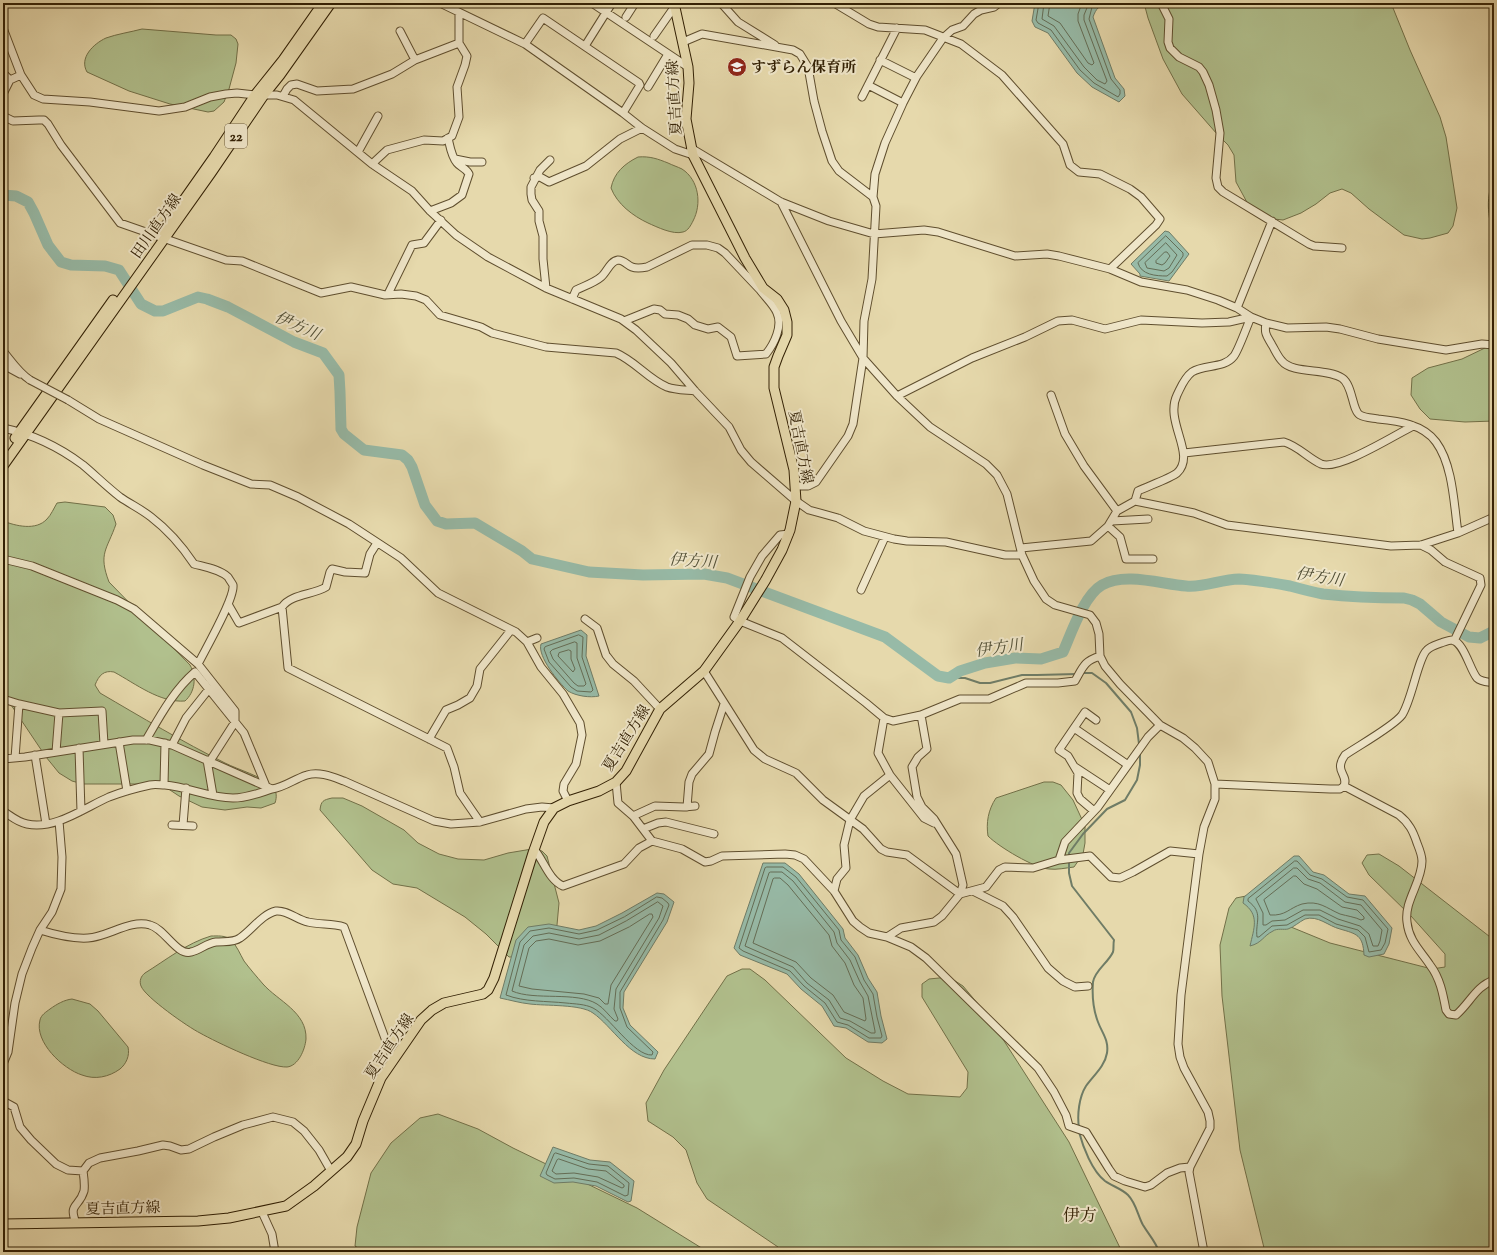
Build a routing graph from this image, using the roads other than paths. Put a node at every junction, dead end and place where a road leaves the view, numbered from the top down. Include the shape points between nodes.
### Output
1 (323, 3) edge
2 (332, 3) edge
3 (440, 3) edge
4 (592, 3) edge
5 (612, 3) edge
6 (635, 3) edge
7 (721, 3) edge
8 (834, 3) edge
9 (999, 3) edge
10 (1160, 3) edge
11 (675, 4) edge
12 (459, 13) junction
13 (606, 13) junction
14 (626, 17) dead end
15 (3, 28) edge
16 (897, 28) junction
17 (400, 31) dead end
18 (654, 36) dead end
19 (943, 38) junction
20 (683, 42) junction
21 (459, 43) junction
22 (525, 44) junction
23 (585, 46) junction
24 (779, 48) junction
25 (668, 54) junction
26 (415, 60) junction
27 (880, 60) junction
28 (688, 67) junction
29 (3, 73) edge
30 (21, 75) junction
31 (916, 78) junction
32 (10, 80) junction
33 (868, 85) junction
34 (648, 87) dead end
35 (3, 94) edge
36 (259, 95) junction
37 (284, 96) junction
38 (862, 97) dead end
39 (903, 103) junction
40 (623, 113) junction
41 (3, 116) edge
42 (378, 116) dead end
43 (642, 128) junction
44 (448, 138) junction
45 (358, 152) junction
46 (692, 152) junction
47 (455, 159) junction
48 (550, 160) dead end
49 (482, 162) dead end
50 (372, 164) junction
51 (534, 178) junction
52 (874, 197) junction
53 (781, 202) junction
54 (430, 211) junction
55 (441, 220) junction
56 (1272, 222) junction
57 (874, 234) junction
58 (161, 237) junction
59 (1342, 248) dead end
60 (1110, 269) junction
61 (546, 288) junction
62 (761, 289) junction
63 (388, 294) junction
64 (572, 299) junction
65 (1236, 308) junction
66 (1251, 317) junction
67 (624, 321) junction
68 (1266, 323) junction
69 (1494, 344) edge
70 (3, 351) edge
71 (863, 358) junction
72 (3, 362) edge
73 (20, 374) junction
74 (695, 391) junction
75 (1051, 395) dead end
76 (897, 396) junction
77 (1413, 426) junction
78 (3, 428) edge
79 (23, 433) junction
80 (1184, 453) junction
81 (3, 456) edge
82 (3, 466) edge
83 (795, 486) junction
84 (796, 501) junction
85 (1134, 501) junction
86 (1117, 511) junction
87 (1148, 519) dead end
88 (1492, 519) edge
89 (1110, 524) junction
90 (1458, 533) junction
91 (789, 534) junction
92 (885, 537) junction
93 (377, 543) junction
94 (1421, 545) junction
95 (1022, 551) junction
96 (3, 559) edge
97 (1153, 559) dead end
98 (861, 590) dead end
99 (228, 604) junction
100 (282, 607) junction
101 (585, 619) dead end
102 (740, 621) junction
103 (511, 630) junction
104 (537, 638) dead end
105 (1454, 640) junction
106 (527, 642) junction
107 (1100, 656) junction
108 (198, 664) junction
109 (704, 670) junction
110 (1494, 683) edge
111 (209, 689) junction
112 (3, 699) edge
113 (19, 704) junction
114 (724, 704) junction
115 (660, 709) junction
116 (59, 713) junction
117 (921, 715) junction
118 (884, 718) junction
119 (1096, 720) dead end
120 (235, 722) junction
121 (1160, 725) junction
122 (1074, 728) junction
123 (429, 739) junction
124 (146, 740) junction
125 (119, 742) junction
126 (104, 744) junction
127 (168, 744) junction
128 (79, 748) junction
129 (56, 752) junction
130 (35, 755) junction
131 (3, 758) edge
132 (15, 758) junction
133 (209, 761) junction
134 (1128, 764) junction
135 (1075, 767) junction
136 (890, 775) junction
137 (616, 782) junction
138 (1215, 784) junction
139 (164, 785) junction
140 (1344, 786) junction
141 (186, 788) junction
142 (269, 788) junction
143 (1110, 790) junction
144 (127, 791) junction
145 (213, 795) junction
146 (568, 801) junction
147 (695, 806) dead end
148 (687, 807) junction
149 (554, 808) junction
150 (3, 811) edge
151 (81, 811) junction
152 (1094, 811) junction
153 (633, 816) junction
154 (850, 820) junction
155 (59, 821) junction
156 (480, 822) junction
157 (46, 824) junction
158 (936, 824) junction
159 (172, 825) dead end
160 (184, 825) junction
161 (193, 826) dead end
162 (643, 829) junction
163 (714, 834) dead end
164 (652, 841) junction
165 (534, 849) junction
166 (1199, 854) junction
167 (1062, 860) junction
168 (834, 891) junction
169 (973, 891) junction
170 (960, 894) junction
171 (40, 930) junction
172 (886, 937) junction
173 (1494, 980) edge
174 (1088, 986) dead end
175 (393, 1060) junction
176 (3, 1064) edge
177 (3, 1101) edge
178 (1190, 1167) junction
179 (83, 1171) junction
180 (330, 1171) junction
181 (262, 1212) junction
182 (76, 1223) junction
183 (3, 1224) edge
184 (275, 1252) edge
185 (1204, 1252) edge

1 - 36 main road, 田川直方線 / 22
2 - 36 main road, 田川直方線 / 22 via 280,75
3 - 12 street
4 - 13 street
5 - 13 street
6 - 14 street
7 - 24 street via 738,22
8 - 16 street via 869,24
9 - 19 street via 974,14 963,26 952,30
10 - 56 street via 1170,19 1170,48 1179,57 1199,67 1209,85 1220,133 1216,178 1218,187
11 - 18 street
11 - 20 main road, 夏吉直方線
12 - 21 street
12 - 22 street
13 - 23 street
13 - 25 street
15 - 30 street
16 - 19 street via 925,30
16 - 27 street
17 - 26 street
19 - 31 street
19 - 60 street via 961,44 1002,75 1063,144 1070,165 1079,172 1100,174 1130,189 1141,197 1160,219
20 - 24 street via 702,34
20 - 28 main road, 夏吉直方線
21 - 26 street
21 - 44 street via 467,56 457,87 458,117 452,136
22 - 23 street via 543,18
22 - 40 street
23 - 40 street via 639,83 640,86
24 - 52 street via 800,54 808,67 814,101 832,161 839,171
25 - 28 street
25 - 34 street
26 - 37 street via 392,74 353,89 317,91 297,84 291,85
27 - 31 street
27 - 33 street
28 - 46 main road, 夏吉直方線 via 686,119
29 - 32 street
30 - 32 street
30 - 36 street via 34,95 43,99 90,102 159,112 226,94
31 - 39 street
32 - 35 street
33 - 38 street
33 - 39 street
36 - 37 street
36 - 58 main road, 田川直方線 / 22
37 - 45 street via 294,100
39 - 52 street via 885,142 875,174
40 - 43 street
41 - 58 street via 13,121 44,120 120,223
42 - 45 street
43 - 46 street via 676,149
43 - 51 street via 620,139 586,166 569,174 549,182
44 - 47 street
44 - 50 street via 443,141 424,140 386,150
45 - 50 street
46 - 53 street
46 - 62 main road, 夏吉直方線
47 - 49 street
47 - 54 street via 469,174 462,195 451,203
48 - 51 street
50 - 54 street via 412,191
51 - 61 street via 531,194 539,211 543,236
52 - 57 street
53 - 57 street via 829,221
53 - 71 street via 840,320
54 - 55 street
55 - 61 street via 456,235 488,257
55 - 63 street via 424,243 412,245
56 - 59 street via 1314,246
56 - 65 street
57 - 60 street via 924,230 938,232 1015,256 1047,254
57 - 71 street via 872,280 864,321
58 - 63 street via 226,260 242,260 321,293 351,287
58 - 79 main road, 田川直方線 / 22
60 - 65 street via 1141,282 1187,290
61 - 64 street
62 - 64 street via 718,248 692,245 647,267 640,268 617,260 601,277 576,290
62 - 67 street via 779,319 778,329 766,354 738,356 731,337 718,328 708,329 695,325 688,319 660,310 654,309
62 - 83 main road, 夏吉直方線 via 777,299 784,310 787,322 787,335 773,377 794,470
63 - 74 street via 421,298 440,314 492,333 546,347 616,353 668,388
64 - 67 street
65 - 66 street
66 - 68 street
66 - 76 street via 1229,322 1141,320 1105,328 1072,320 1058,321 972,358
66 - 80 street via 1234,356 1224,364 1192,372 1184,380 1173,408
67 - 74 street via 671,363
68 - 69 street via 1287,328 1340,329 1378,340 1446,350
68 - 77 street via 1264,332 1282,363 1294,368 1335,374 1344,379 1355,403 1356,412 1360,416
70 - 73 street
71 - 76 street
71 - 83 street via 854,418 848,436 816,482 808,486
72 - 73 street
73 - 93 street, bridge via 98,419 251,484 270,485 298,497 349,524
74 - 84 street via 729,427 750,462
75 - 86 street via 1065,434 1084,466
76 - 95 street via 930,426 986,464 997,475 1007,494
77 - 80 street via 1351,458 1331,465 1322,464 1284,442
77 - 90 street via 1425,431 1444,455
78 - 79 street
79 - 81 main road, 田川直方線 / 22
79 - 82 main road, 田川直方線 / 22
79 - 99 street via 38,438 71,457 120,497 150,516 170,532 194,564 221,572 233,585
80 - 85 street via 1183,463 1176,473 1138,491
83 - 84 main road, 夏吉直方線
84 - 91 main road, 夏吉直方線
84 - 92 street via 809,510 838,518 864,531
85 - 86 street
85 - 94 street via 1194,513 1228,525 1391,546
86 - 89 street
87 - 89 street
88 - 90 street
89 - 95 street via 1091,541
89 - 97 street via 1120,537 1126,558
90 - 94 street
91 - 102 main road, 夏吉直方線 via 765,581
91 - 102 street via 780,535 762,556 750,577 734,617
92 - 95 street via 907,541 946,542 1005,555
92 - 98 street
93 - 100 street via 370,554 365,573 332,569 326,587 285,602
93 - 103 street via 402,558 438,593
94 - 105 street via 1444,562 1480,578 1481,585
95 - 107 street via 1034,581 1046,598 1055,605 1090,615 1096,623
96 - 108 street via 32,566 134,609
99 - 100 street via 239,623
99 - 108 street
100 - 123 street via 288,668
101 - 115 street via 597,628 606,655 613,664 634,681
102 - 109 main road, 夏吉直方線
102 - 118 street via 782,638
103 - 106 street
103 - 123 street via 480,669 477,686 470,698 446,710
104 - 106 street
105 - 110 street via 1477,678
105 - 140 street via 1427,650 1401,716 1345,755 1340,762
106 - 146 street via 580,723 582,735 576,764 564,784 563,791
107 - 117 street via 1089,660 1075,681 1026,683 989,699 960,699
107 - 121 street via 1120,684
108 - 120 street via 235,711
109 - 114 street
109 - 115 main road, 夏吉直方線
111 - 120 street
111 - 124 street via 195,672 163,711
111 - 127 street
112 - 113 street
113 - 116 street
113 - 132 street
114 - 148 street via 709,754 692,774 689,782
114 - 154 street via 754,750 765,759 796,773 823,800
115 - 137 main road, 夏吉直方線 via 626,771
116 - 126 street via 102,711
116 - 129 street
117 - 118 street via 893,721
117 - 158 street via 927,749 912,767 913,779 919,802
118 - 136 street via 878,753
119 - 122 street via 1085,712
120 - 133 street
120 - 142 street via 244,733
121 - 134 street
121 - 138 street via 1195,748 1208,762
122 - 134 street
122 - 135 street via 1059,750 1068,756
123 - 156 street via 447,748 460,793
124 - 125 street
124 - 127 street
125 - 126 street
125 - 144 street
126 - 128 street
127 - 133 street
127 - 139 street
128 - 129 street
128 - 151 street
129 - 130 street
130 - 132 street
130 - 157 street
131 - 132 street
133 - 142 street
133 - 145 street
134 - 143 street
135 - 143 street
135 - 152 street via 1078,773 1077,794 1085,805
136 - 154 street via 864,796
136 - 158 street via 924,818
137 - 146 main road, 夏吉直方線 via 599,791
137 - 153 street via 618,803
138 - 140 street via 1330,789 1340,789
138 - 166 street via 1215,799 1204,828
139 - 141 street
139 - 144 street via 152,784
140 - 173 street via 1399,816 1413,831 1422,859 1421,871 1408,904 1406,922 1416,949 1430,965 1438,980 1449,1014 1456,1015 1478,988
141 - 145 street
141 - 160 street
142 - 145 street via 240,798
142 - 156 street via 282,787 307,775 317,774 344,781 434,820 452,824
143 - 152 street
144 - 151 street
146 - 149 main road, 夏吉直方線
147 - 148 street
148 - 153 street via 655,806
149 - 156 street via 526,809
149 - 165 main road, 夏吉直方線 via 544,822
150 - 157 street via 18,822
151 - 155 street
152 - 167 street via 1065,842
153 - 162 street
154 - 168 street via 844,846 846,868 837,879
154 - 170 street via 863,829 882,849 907,856
155 - 157 street
155 - 171 street via 61,889 52,912
158 - 170 street via 956,854 964,885
159 - 160 street
160 - 161 street
162 - 163 street via 666,822
162 - 164 street
164 - 165 street via 639,848 624,864 563,886 552,877
164 - 168 street via 682,849 705,862 722,856 795,855 804,859
165 - 175 main road, 夏吉直方線 via 488,990 483,994 444,1003 432,1010 421,1020
166 - 167 street via 1170,851 1120,878 1111,877 1090,856
166 - 178 street via 1181,995 1178,1044 1184,1068 1208,1112 1210,1128
167 - 169 street via 1033,868 1005,867 999,870 986,887
168 - 172 street via 853,921 869,933
169 - 170 street
169 - 174 street via 1003,906 1048,968 1062,981 1075,987
170 - 172 street via 934,922 901,928
171 - 175 street via 60,936 89,938 137,924 150,924 185,953 208,944 236,941 260,920 275,911 283,911 307,922 344,927
171 - 176 street via 22,974 8,1052
172 - 178 street via 911,947 926,958 1038,1068 1054,1092 1069,1126 1086,1132 1114,1176 1145,1187 1167,1173
175 - 180 main road, 夏吉直方線 via 381,1078 356,1144 347,1157
177 - 179 street via 14,1107 20,1127 56,1164 68,1170
178 - 185 street
179 - 180 street via 100,1158 163,1145 181,1150 189,1149 214,1137 273,1117 293,1122 304,1131
179 - 182 street via 84,1191 72,1214
180 - 181 main road, 夏吉直方線 via 286,1206
181 - 182 main road, 夏吉直方線 via 198,1221
181 - 184 street via 272,1234
182 - 183 main road, 夏吉直方線

